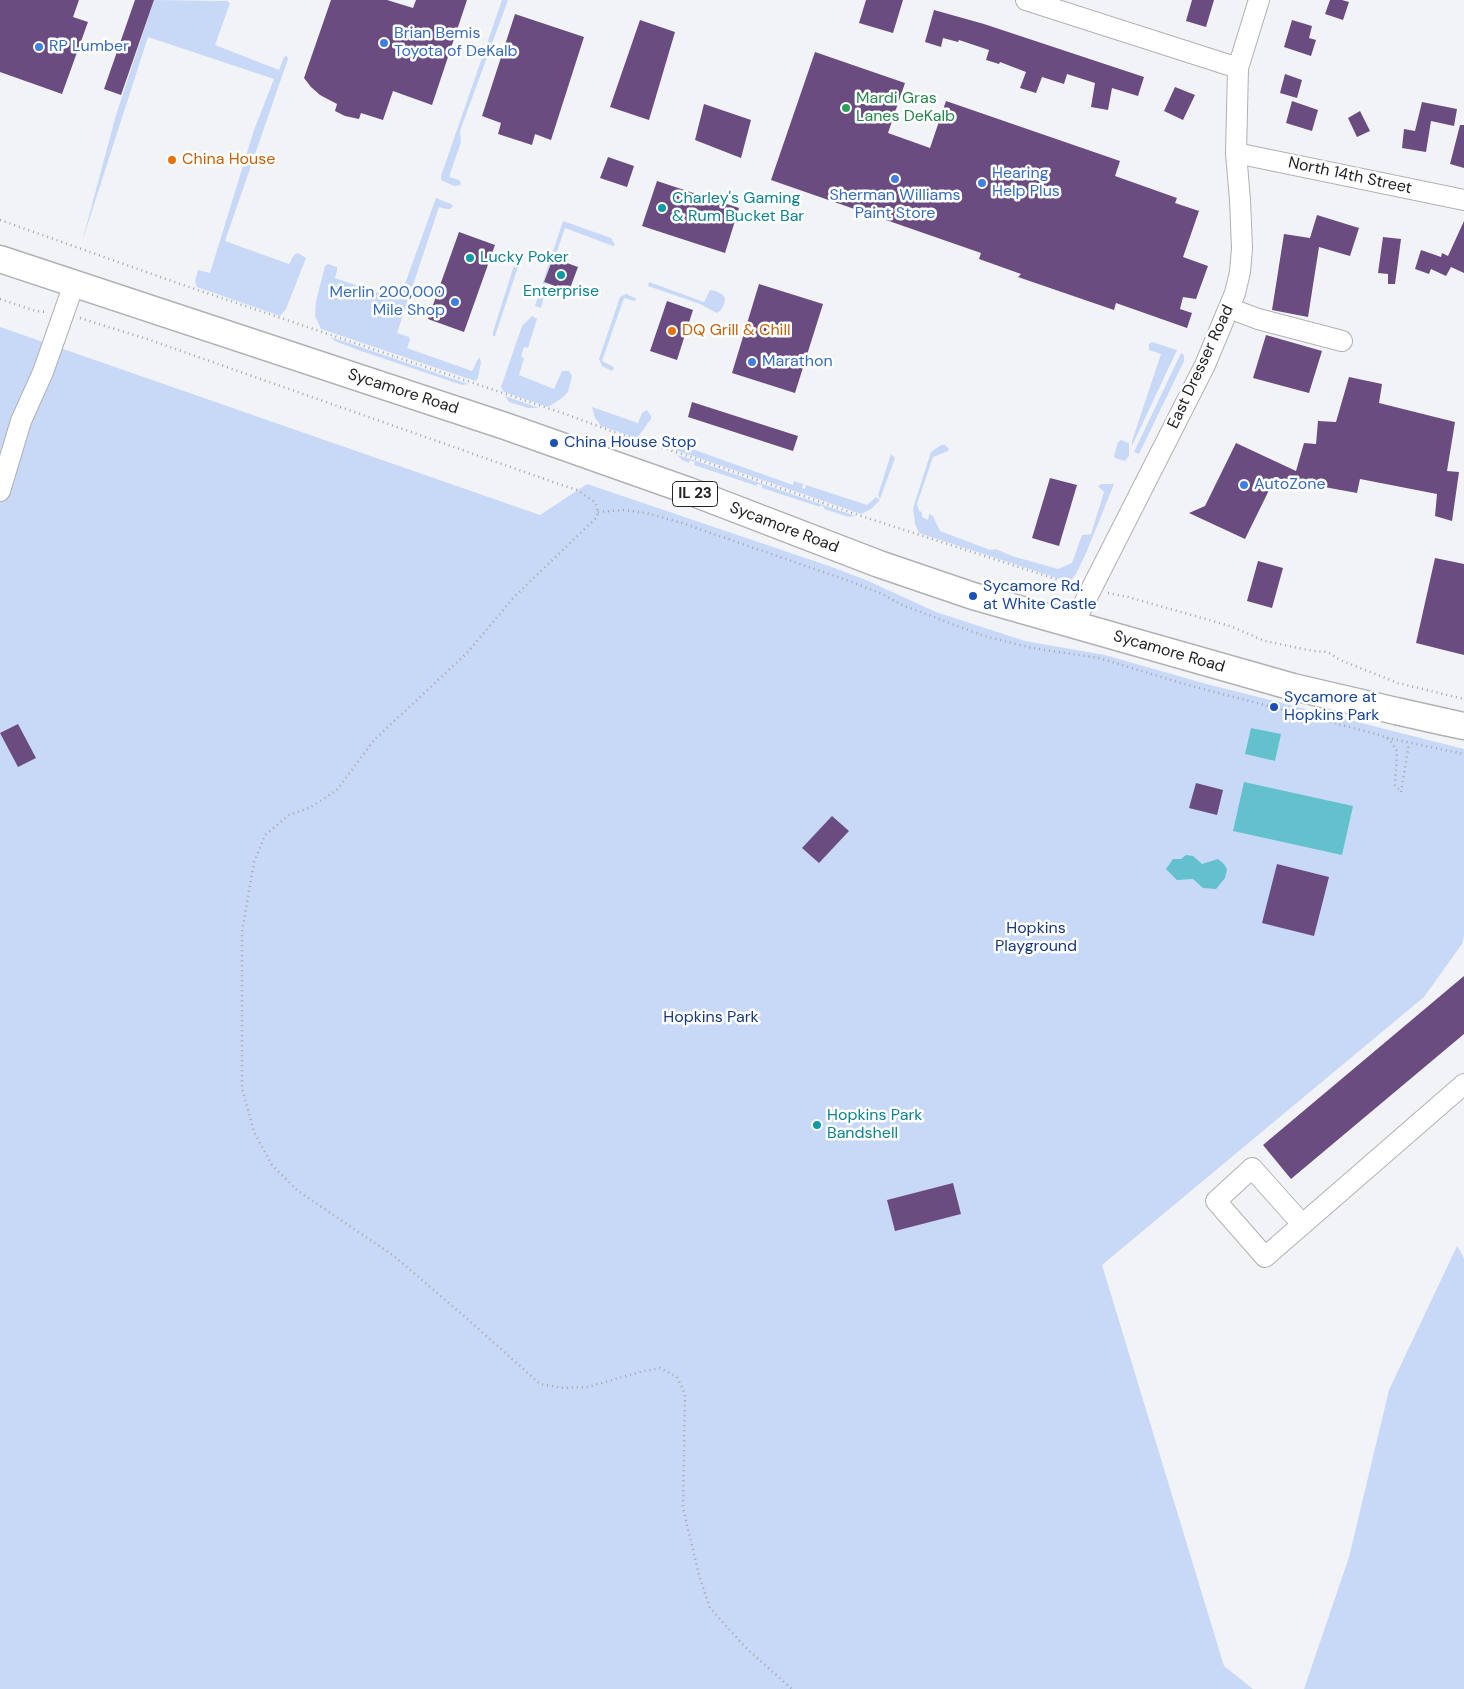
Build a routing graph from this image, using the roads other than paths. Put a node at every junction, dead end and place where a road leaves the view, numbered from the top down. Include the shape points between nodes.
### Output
1 (1026, 0) edge
2 (1259, 0) edge
3 (1065, 6) edge
4 (1238, 68) junction
5 (1236, 153) junction
6 (1464, 200) edge
7 (0, 259) edge
8 (74, 284) junction
9 (1229, 308) junction
10 (1342, 341) dead end
11 (0, 491) edge
12 (1074, 625) junction
13 (1454, 724) edge
14 (1464, 1084) edge
15 (1302, 1224) dead end

1 - 3 street
2 - 4 street, East Dresser Road
3 - 4 street
4 - 5 street, East Dresser Road
5 - 6 street, North 14th Street
5 - 9 street, East Dresser Road via 1242,248 1236,293
7 - 8 main road, Sycamore Road / IL 23
8 - 11 street via 43,372 21,421
8 - 12 main road, Sycamore Road / IL 23 via 505,426 879,564
9 - 10 street
9 - 12 street, East Dresser Road via 1205,365
12 - 13 main road, Sycamore Road / IL 23, bridge via 1292,686
14 - 15 street

